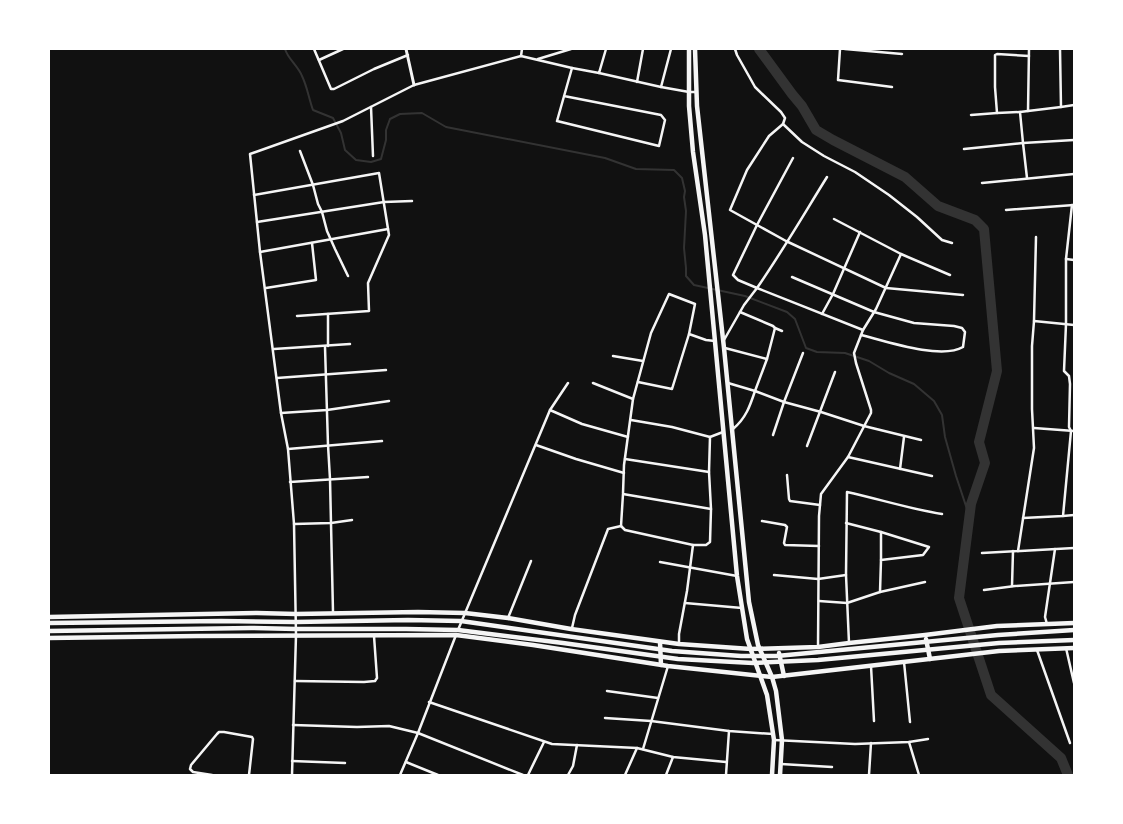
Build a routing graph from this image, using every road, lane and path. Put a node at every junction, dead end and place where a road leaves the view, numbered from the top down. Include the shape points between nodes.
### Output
1 (314, 49) edge
2 (343, 49) edge
3 (406, 49) edge
4 (522, 49) edge
5 (571, 49) edge
6 (606, 49) edge
7 (643, 49) edge
8 (671, 49) edge
9 (689, 49) edge
10 (695, 49) edge
11 (734, 49) edge
12 (840, 49) edge
13 (845, 49) edge
14 (1029, 49) edge
15 (1060, 49) edge
16 (561, 50) edge
17 (902, 54) dead end
18 (408, 56) junction
19 (521, 56) junction
20 (1029, 56) junction
21 (319, 60) junction
22 (536, 60) junction
23 (572, 68) junction
24 (600, 73) junction
25 (637, 82) junction
26 (414, 86) junction
27 (892, 86) dead end
28 (661, 87) junction
29 (689, 92) junction
30 (696, 92) junction
31 (564, 96) junction
32 (1074, 105) edge
33 (371, 107) junction
34 (1061, 107) junction
35 (1028, 111) junction
36 (1020, 112) junction
37 (997, 113) junction
38 (970, 115) dead end
39 (783, 124) junction
40 (1074, 140) edge
41 (1023, 143) junction
42 (964, 149) dead end
43 (300, 152) dead end
44 (373, 156) dead end
45 (793, 158) dead end
46 (1074, 174) edge
47 (827, 177) dead end
48 (1027, 178) junction
49 (982, 183) dead end
50 (313, 184) junction
51 (254, 195) junction
52 (412, 200) dead end
53 (384, 202) junction
54 (1073, 205) edge
55 (1006, 210) dead end
56 (322, 212) junction
57 (834, 219) dead end
58 (257, 222) junction
59 (757, 225) junction
60 (388, 229) junction
61 (860, 232) junction
62 (1036, 237) dead end
63 (331, 239) junction
64 (786, 241) junction
65 (312, 243) junction
66 (952, 243) dead end
67 (260, 252) junction
68 (901, 254) junction
69 (1066, 259) junction
70 (1074, 260) edge
71 (844, 268) junction
72 (950, 275) dead end
73 (348, 276) dead end
74 (792, 277) dead end
75 (266, 288) junction
76 (757, 288) junction
77 (886, 288) junction
78 (833, 294) junction
79 (963, 295) dead end
80 (740, 312) junction
81 (874, 312) junction
82 (328, 314) junction
83 (822, 314) junction
84 (297, 316) dead end
85 (1034, 321) junction
86 (1066, 324) junction
87 (1074, 325) edge
88 (775, 328) junction
89 (863, 330) junction
90 (782, 331) dead end
91 (688, 334) junction
92 (861, 335) junction
93 (715, 341) junction
94 (723, 341) junction
95 (350, 344) dead end
96 (327, 346) junction
97 (724, 348) junction
98 (274, 349) junction
99 (803, 353) dead end
100 (612, 356) dead end
101 (767, 359) junction
102 (643, 361) junction
103 (386, 370) dead end
104 (835, 372) dead end
105 (326, 374) junction
106 (277, 378) junction
107 (593, 382) dead end
108 (638, 382) junction
109 (568, 383) dead end
110 (727, 383) junction
111 (755, 391) junction
112 (633, 398) junction
113 (389, 401) dead end
114 (784, 402) junction
115 (327, 410) junction
116 (550, 410) junction
117 (281, 412) junction
118 (821, 412) junction
119 (631, 420) junction
120 (864, 426) junction
121 (1034, 428) junction
122 (732, 430) junction
123 (1073, 431) edge
124 (724, 432) junction
125 (774, 435) dead end
126 (628, 437) junction
127 (710, 437) junction
128 (904, 437) junction
129 (921, 440) dead end
130 (382, 441) dead end
131 (328, 445) junction
132 (536, 445) junction
133 (807, 446) dead end
134 (288, 449) junction
135 (848, 457) junction
136 (625, 459) junction
137 (900, 469) junction
138 (709, 472) junction
139 (624, 473) junction
140 (787, 475) dead end
141 (932, 476) dead end
142 (368, 477) dead end
143 (330, 479) junction
144 (290, 482) junction
145 (623, 494) junction
146 (820, 504) junction
147 (711, 510) junction
148 (942, 514) dead end
149 (1074, 515) edge
150 (1063, 516) junction
151 (1023, 518) junction
152 (352, 520) dead end
153 (762, 521) dead end
154 (331, 522) junction
155 (846, 523) junction
156 (294, 524) junction
157 (621, 526) junction
158 (882, 532) junction
159 (693, 545) junction
160 (819, 546) junction
161 (1074, 548) edge
162 (1055, 549) junction
163 (1013, 551) junction
164 (1018, 551) junction
165 (982, 553) dead end
166 (881, 560) junction
167 (531, 562) dead end
168 (660, 562) dead end
169 (690, 567) junction
170 (774, 575) dead end
171 (846, 575) junction
172 (737, 576) junction
173 (818, 579) junction
174 (925, 582) dead end
175 (1074, 582) edge
176 (1049, 584) junction
177 (1012, 586) junction
178 (984, 590) dead end
179 (880, 592) junction
180 (818, 602) junction
181 (685, 603) junction
182 (847, 603) junction
183 (742, 608) junction
184 (333, 613) junction
185 (465, 613) junction
186 (198, 614) junction
187 (296, 614) junction
188 (49, 617) edge
189 (508, 618) junction
190 (199, 621) junction
191 (296, 622) junction
192 (49, 623) edge
193 (1074, 624) edge
194 (1047, 625) junction
195 (197, 628) junction
196 (296, 629) junction
197 (571, 629) junction
198 (1074, 630) edge
199 (49, 631) edge
200 (374, 634) junction
201 (456, 635) junction
202 (925, 635) junction
203 (197, 636) junction
204 (296, 636) junction
205 (49, 638) edge
206 (1074, 640) edge
207 (660, 642) junction
208 (849, 642) junction
209 (679, 644) junction
210 (818, 647) junction
211 (1066, 648) junction
212 (1074, 648) edge
213 (751, 649) junction
214 (760, 649) junction
215 (778, 649) junction
216 (1037, 650) junction
217 (930, 659) junction
218 (904, 662) junction
219 (661, 665) junction
220 (668, 666) junction
221 (871, 666) junction
222 (760, 676) junction
223 (784, 676) junction
224 (772, 677) junction
225 (295, 681) junction
226 (1074, 683) edge
227 (606, 691) dead end
228 (658, 698) junction
229 (429, 702) junction
230 (605, 718) dead end
231 (874, 720) dead end
232 (652, 721) junction
233 (910, 722) dead end
234 (293, 725) junction
235 (729, 731) junction
236 (418, 734) junction
237 (773, 734) junction
238 (928, 739) dead end
239 (774, 740) junction
240 (782, 740) junction
241 (544, 742) junction
242 (909, 742) junction
243 (1070, 742) dead end
244 (871, 743) junction
245 (577, 745) junction
246 (637, 748) junction
247 (643, 748) junction
248 (673, 757) junction
249 (292, 761) junction
250 (406, 762) junction
251 (726, 762) junction
252 (345, 763) dead end
253 (781, 764) junction
254 (832, 767) dead end
255 (781, 774) edge
256 (206, 775) edge
257 (212, 775) edge
258 (249, 775) edge
259 (292, 775) edge
260 (400, 775) edge
261 (438, 775) edge
262 (523, 775) edge
263 (528, 775) edge
264 (568, 775) edge
265 (625, 775) edge
266 (666, 775) edge
267 (726, 775) edge
268 (772, 775) edge
269 (869, 775) edge
270 (919, 775) edge

1 - 21 street
2 - 21 street
3 - 18 street
4 - 19 street
5 - 16 street
6 - 24 street
7 - 25 street
8 - 28 street
9 - 29 main road
10 - 30 main road
11 - 39 street via 755,87 785,118
12 - 27 street via 838,80
13 - 17 street
14 - 20 street
15 - 34 street
16 - 22 street
18 - 21 street via 334,89 331,89
18 - 26 street
19 - 22 street
19 - 26 street
20 - 35 street
20 - 37 street via 995,56
22 - 23 street
23 - 24 street
23 - 31 street
24 - 25 street
25 - 28 street
26 - 33 street
28 - 29 street
29 - 30 street
29 - 93 main road via 692,152 705,235
30 - 94 main road
31 - 31 street via 661,115 665,120 659,146 557,121
32 - 34 street
33 - 44 street
33 - 51 street via 342,121 250,154
34 - 35 street
35 - 36 street
36 - 37 street
36 - 41 street
37 - 38 street
39 - 59 street via 769,136 747,170 730,210
39 - 66 street via 802,142 855,172 942,240
40 - 41 street
41 - 42 street
41 - 48 street
43 - 50 street
45 - 59 street
46 - 48 street
47 - 64 street
48 - 49 street
50 - 51 street
50 - 53 street via 379,172
50 - 56 street
51 - 58 street
52 - 53 street
53 - 56 street
53 - 60 street
54 - 55 street
54 - 69 street
56 - 58 street
56 - 63 street
57 - 61 street
58 - 67 street
59 - 64 street
59 - 76 street via 733,274 738,280
60 - 63 street
60 - 82 street via 389,235 368,283 369,311
61 - 68 street
61 - 71 street
62 - 85 street
63 - 65 street
63 - 73 street
64 - 71 street
64 - 76 street
65 - 67 street
65 - 75 street via 316,280
67 - 75 street
68 - 72 street
68 - 77 street
69 - 70 street
69 - 86 street
71 - 77 street
71 - 78 street
74 - 78 street
75 - 98 street
76 - 80 street
76 - 83 street
77 - 79 street
77 - 81 street
78 - 81 street
78 - 83 street
80 - 88 street
80 - 94 street
81 - 89 street
81 - 92 street via 914,323 962,328 963,347 929,351
82 - 84 street
82 - 96 street
83 - 89 street
85 - 86 street
85 - 121 street
86 - 87 street
86 - 123 street via 1064,371 1070,384 1068,427
88 - 90 street
88 - 101 street
89 - 92 street
91 - 93 street
91 - 102 street via 695,304 669,294 651,333
91 - 108 street via 672,389
92 - 120 street via 854,353 871,410
93 - 124 main road
94 - 97 main road
95 - 96 street
96 - 98 street
96 - 105 street
97 - 101 street
97 - 110 main road
98 - 106 street
99 - 114 street
100 - 102 street
101 - 111 street
102 - 108 street
103 - 105 street
104 - 118 street
105 - 106 street
105 - 115 street
106 - 117 street
107 - 112 street
108 - 112 street
109 - 116 street
110 - 111 street
110 - 122 main road
111 - 114 street
111 - 122 street via 748,412
112 - 119 street
113 - 115 street
114 - 118 street
114 - 125 street
115 - 117 street
115 - 131 street
116 - 126 street via 582,424
116 - 132 street
117 - 134 street
118 - 120 street
118 - 133 street
119 - 126 street
119 - 127 street
120 - 128 street
120 - 135 street
121 - 123 street
121 - 151 street
122 - 214 main road via 749,602
123 - 150 street
124 - 127 street
124 - 172 main road
126 - 136 street
127 - 138 street
128 - 129 street
128 - 137 street
130 - 131 street
131 - 134 street
131 - 143 street
132 - 139 street
132 - 185 street
134 - 144 street
135 - 137 street
135 - 146 street via 821,494
136 - 138 street
136 - 139 street
137 - 141 street
138 - 147 street
139 - 145 street
140 - 146 street via 790,501
142 - 143 street
143 - 144 street
143 - 154 street
144 - 156 street
145 - 147 street
145 - 157 street
146 - 160 street
147 - 159 street via 710,542 706,546
148 - 155 street via 847,492
149 - 150 street
150 - 151 street
151 - 164 street
152 - 154 street
153 - 160 street via 787,527 785,544
154 - 156 street
154 - 184 street
155 - 158 street
155 - 171 street
156 - 187 street
157 - 159 street via 625,530
157 - 197 street via 608,529
158 - 166 street
158 - 166 street via 929,547 923,554
159 - 169 street
160 - 173 street
161 - 162 street
162 - 164 street
162 - 176 street
163 - 164 street
163 - 165 street
163 - 177 street
166 - 179 street
167 - 189 street
168 - 169 street
169 - 172 street
169 - 181 street
170 - 173 street
171 - 173 street
171 - 182 street
172 - 183 main road
173 - 180 street
174 - 179 street
175 - 176 street
176 - 177 street
176 - 194 street
177 - 178 street
179 - 182 street
180 - 182 street
180 - 210 street
181 - 183 street
181 - 209 street
182 - 208 street
183 - 213 main road
184 - 185 main road
184 - 187 main road
185 - 189 main road
185 - 201 street
186 - 187 main road
186 - 188 main road
186 - 190 main road
187 - 191 street
189 - 197 main road
190 - 191 main road
190 - 192 main road
191 - 196 street
191 - 198 main road via 461,621 672,651 741,656 777,656
193 - 194 main road
194 - 202 main road via 996,626
195 - 196 main road
195 - 199 main road
195 - 203 main road
196 - 204 street
196 - 206 main road via 458,630 678,659 753,662
197 - 207 main road
200 - 201 main road
200 - 204 main road
200 - 225 street via 375,681
201 - 219 main road
201 - 229 street
202 - 208 main road
202 - 217 main road
203 - 204 main road
203 - 205 main road
204 - 225 street
207 - 209 main road
207 - 219 main road
208 - 210 main road
209 - 213 main road
210 - 215 main road
211 - 212 main road
211 - 216 main road
211 - 226 street
213 - 214 main road
213 - 222 main road
214 - 215 main road
214 - 224 main road
215 - 223 main road
216 - 217 main road
216 - 243 street
217 - 218 main road
218 - 221 main road
218 - 233 street
219 - 220 main road
220 - 222 main road
220 - 228 street
221 - 223 main road
221 - 231 street
222 - 224 main road
222 - 237 main road
223 - 224 main road
224 - 240 main road
225 - 234 street
227 - 228 street
228 - 232 street
229 - 236 street
229 - 241 street
230 - 232 street
232 - 235 street
232 - 247 street
234 - 236 street via 390,726
234 - 249 street
235 - 237 street
235 - 251 street
236 - 250 street
236 - 262 street
237 - 239 main road
238 - 242 street
239 - 240 street
239 - 268 main road
240 - 244 street
240 - 253 main road
241 - 245 street
241 - 263 street
242 - 244 street
242 - 270 street
244 - 269 street
245 - 246 street
245 - 264 street
246 - 247 street
246 - 265 street
247 - 248 street
248 - 251 street
248 - 266 street
249 - 252 street
249 - 259 street
250 - 260 street
250 - 261 street
251 - 267 street
253 - 254 street
253 - 255 main road
256 - 257 street
256 - 258 street via 190,768 219,732 252,737

